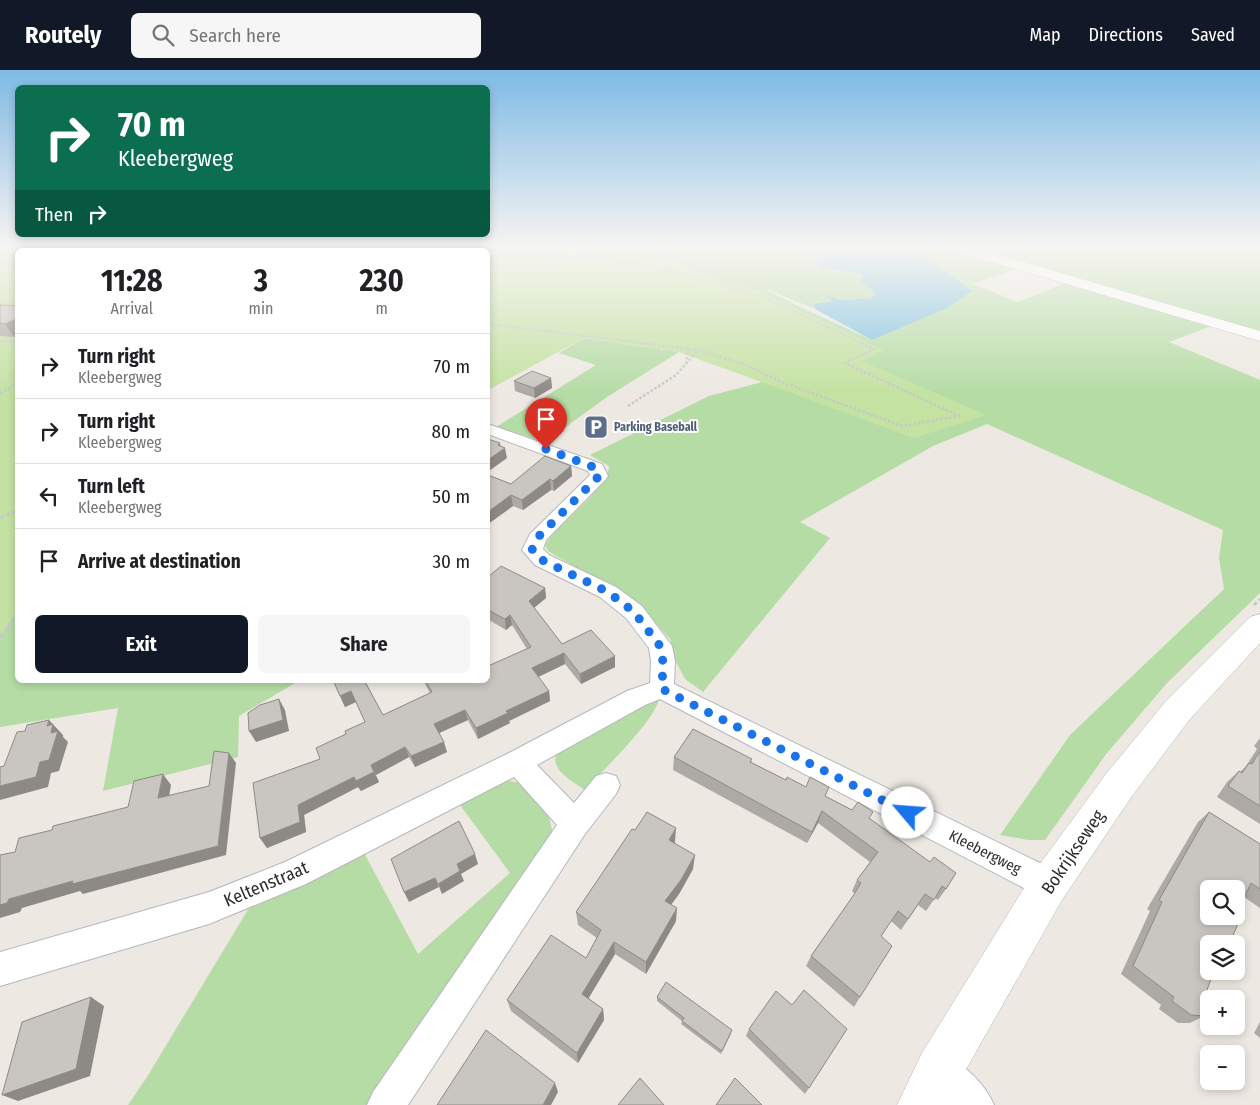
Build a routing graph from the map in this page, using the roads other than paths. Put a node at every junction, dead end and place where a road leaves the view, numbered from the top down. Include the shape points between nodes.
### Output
1 (1128, 297) edge
2 (1260, 336) edge
3 (490, 430) edge
4 (1260, 624) edge
5 (662, 689) junction
6 (518, 762) junction
7 (606, 786) dead end
8 (575, 824) junction
9 (1048, 886) junction
10 (0, 969) edge
11 (939, 1070) junction
12 (386, 1105) edge
13 (922, 1105) edge
14 (975, 1105) edge

1 - 2 street
3 - 5 street via 596,468 599,476 537,538 532,550 542,560 608,592 634,612 660,646
4 - 9 street, Bokrijkseweg via 1178,710 1119,785
5 - 6 street, Keltenstraat via 636,698
5 - 9 street, Kleebergweg
6 - 8 street
6 - 10 street, Keltenstraat via 295,873 209,908
7 - 8 street
8 - 12 street
9 - 11 street, Bokrijkseweg
11 - 13 street, Bokrijkseweg
11 - 14 street

